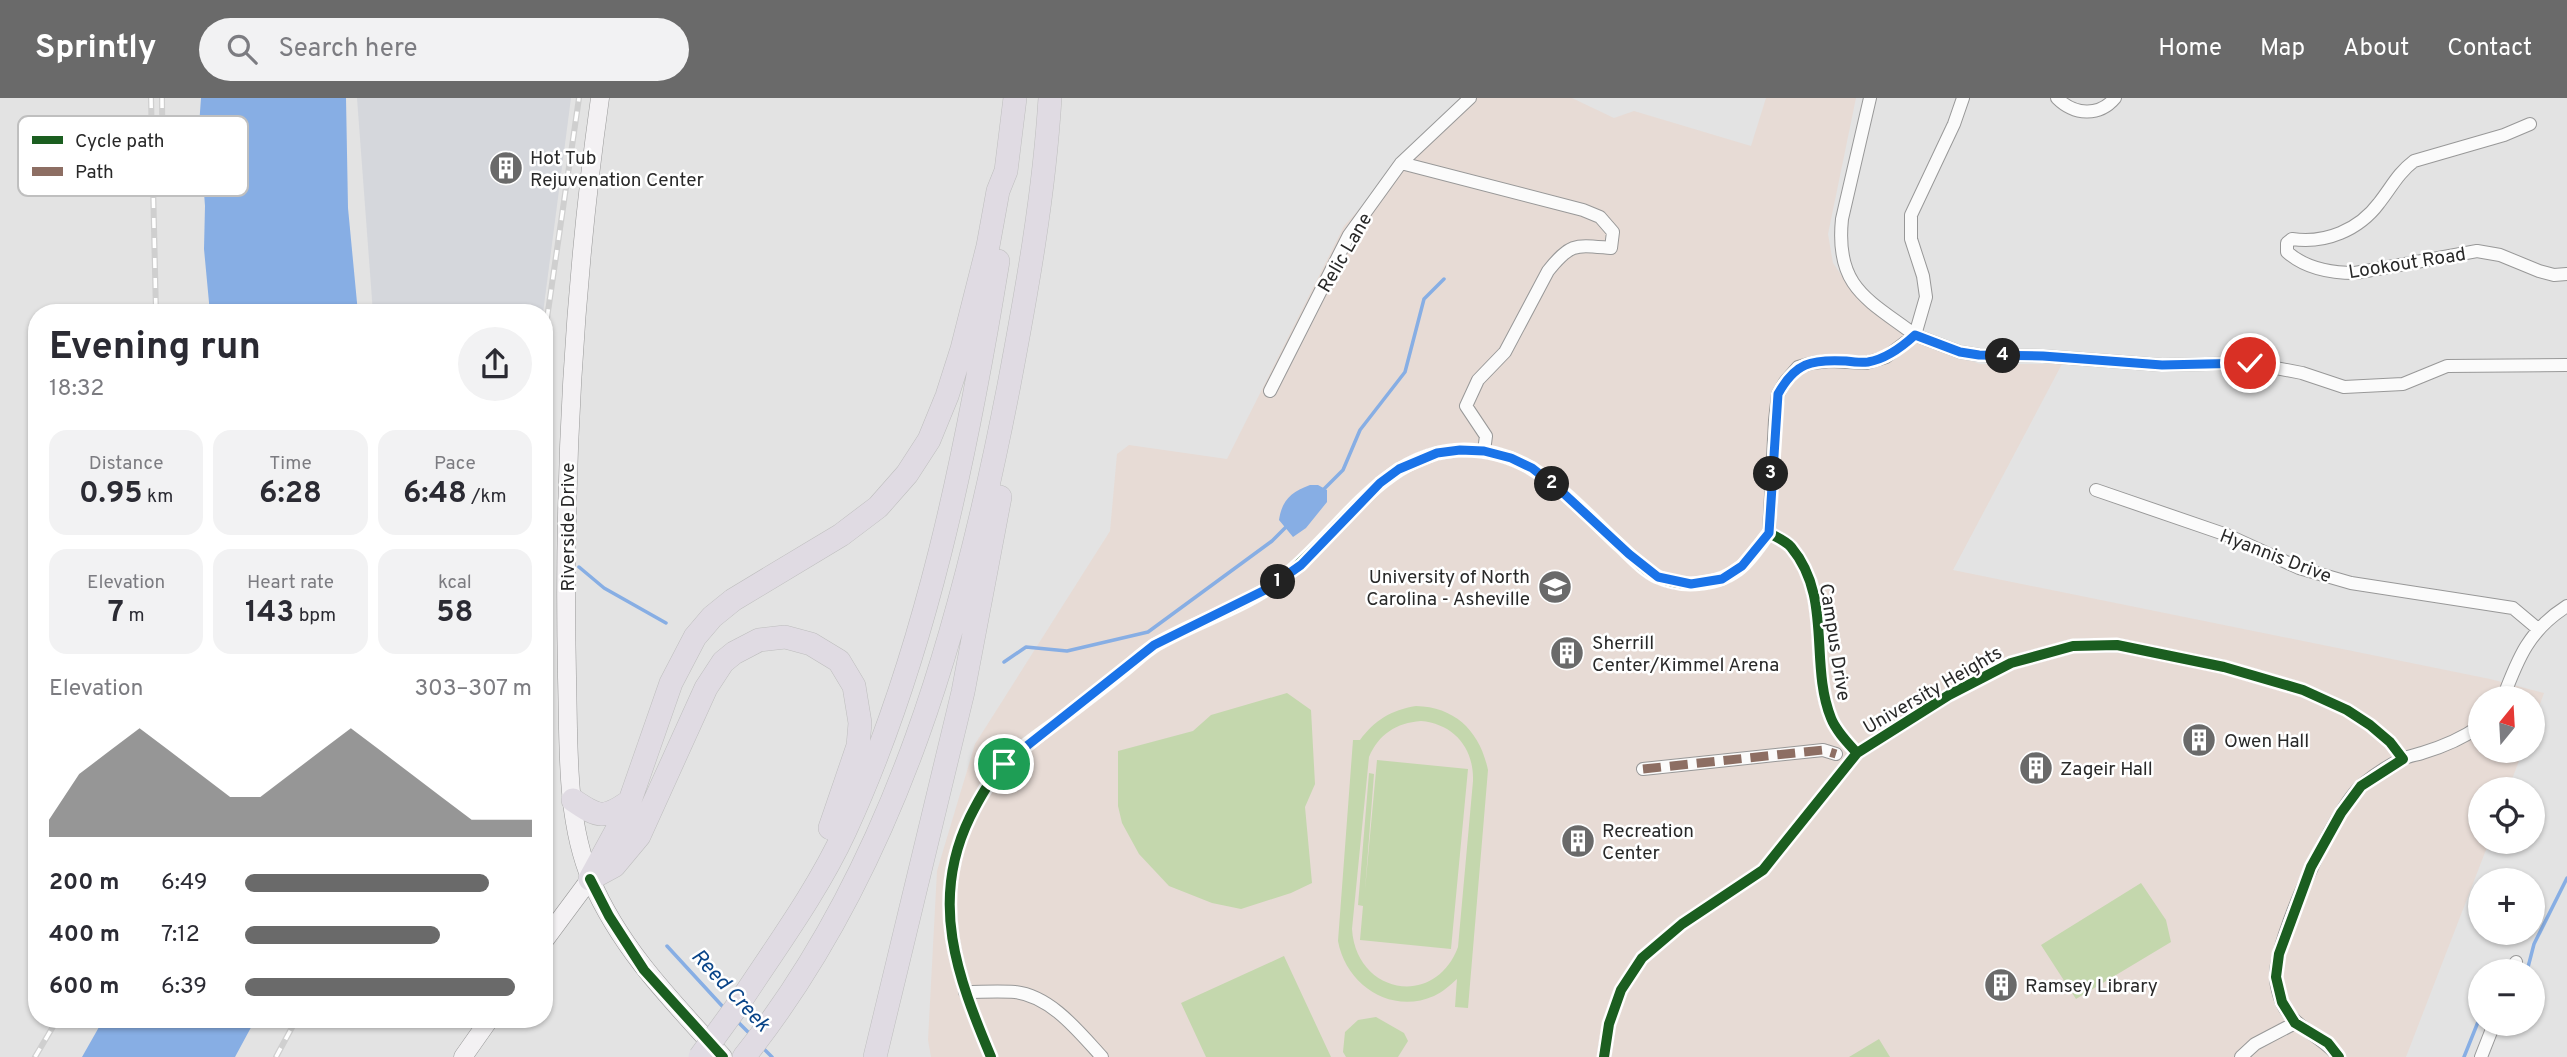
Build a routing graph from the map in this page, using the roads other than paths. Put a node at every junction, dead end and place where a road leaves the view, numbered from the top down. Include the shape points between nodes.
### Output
1 (600, 98) edge
2 (1015, 98) edge
3 (1050, 98) edge
4 (1469, 98) edge
5 (1870, 98) edge
6 (1963, 98) edge
7 (2057, 98) edge
8 (2115, 98) edge
9 (2530, 124) dead end
10 (1401, 163) junction
11 (1006, 172) junction
12 (1033, 249) junction
13 (2567, 274) edge
14 (1915, 335) junction
15 (2567, 365) edge
16 (1270, 391) dead end
17 (1484, 451) junction
18 (2096, 490) dead end
19 (1769, 533) junction
20 (2567, 606) edge
21 (2538, 629) junction
22 (2507, 686) edge
23 (2468, 734) edge
24 (1857, 752) junction
25 (1836, 754) dead end
26 (2403, 759) junction
27 (1643, 769) dead end
28 (573, 800) junction
29 (630, 801) junction
30 (590, 879) junction
31 (794, 918) junction
32 (553, 929) edge
33 (965, 992) junction
34 (2295, 1023) junction
35 (483, 1028) edge
36 (2489, 1036) edge
37 (463, 1057) edge
38 (700, 1057) edge
39 (723, 1057) edge
40 (744, 1057) edge
41 (875, 1057) edge
42 (991, 1057) edge
43 (1102, 1057) edge
44 (1604, 1057) edge
45 (2241, 1057) edge
46 (2339, 1057) edge
47 (2481, 1057) edge

1 - 28 main road, Riverside Drive via 575,313 568,434 567,653
2 - 11 highway
3 - 12 highway
4 - 10 street, Relic Lane
5 - 14 street via 1842,219 1842,257 1858,292
6 - 14 street via 1911,215 1911,239 1926,297
7 - 8 street via 2069,108 2089,113
9 - 13 street, Lookout Road via 2414,161 2359,223 2315,240 2292,239 2287,252 2335,273 2477,251 2547,273
10 - 16 street, Relic Lane via 1349,235
10 - 17 street via 1583,210 1600,217 1614,232 1611,248 1569,248 1557,260 1505,352 1478,380 1466,406 1486,436
11 - 29 highway via 962,349 919,458 878,507 841,535 733,600 695,637 677,668
11 - 31 highway via 1009,191 976,387 912,650 881,744 844,833
12 - 40 highway via 986,496 943,659 900,785 830,930
12 - 41 highway via 1039,271 980,610
14 - 15 street via 1979,355 2162,365 2250,363 2344,387 2403,384 2447,366
14 - 19 street via 1886,357 1866,363 1812,363 1798,367 1784,382 1774,420
17 - 19 street via 1532,468 1658,577 1691,584 1722,579 1742,566
17 - 33 street via 1437,453 1399,469 1301,565 1267,589 1154,645 1004,764 979,799 951,869 949,916
18 - 21 street, Hyannis Drive via 2227,535 2299,568 2351,583 2513,608
19 - 24 street, Campus Drive via 1791,546 1808,576 1818,618 1822,686 1831,720
20 - 21 street
21 - 22 street
23 - 26 street
24 - 26 street, University Heights via 2011,663 2073,646 2117,645 2224,667 2325,699 2370,725
24 - 44 street, University Heights via 1763,870 1682,924 1642,958 1620,990
25 - 27 street via 1823,750
26 - 34 street via 2361,786 2311,867 2279,954 2276,977 2282,1002
28 - 29 highway via 600,815 611,814
28 - 30 main road, Riverside Drive
29 - 30 highway
30 - 31 highway via 614,866 639,836 706,688 723,662 759,640 785,637 811,644 839,661 853,686 860,723 845,788
30 - 32 main road
30 - 39 main road, Riverside Drive via 644,970
31 - 38 highway, bridge
33 - 42 street
33 - 43 street via 1017,992 1040,1001 1067,1020
34 - 45 street via 2255,1044
34 - 46 street via 2328,1043
35 - 37 main road
36 - 47 street

